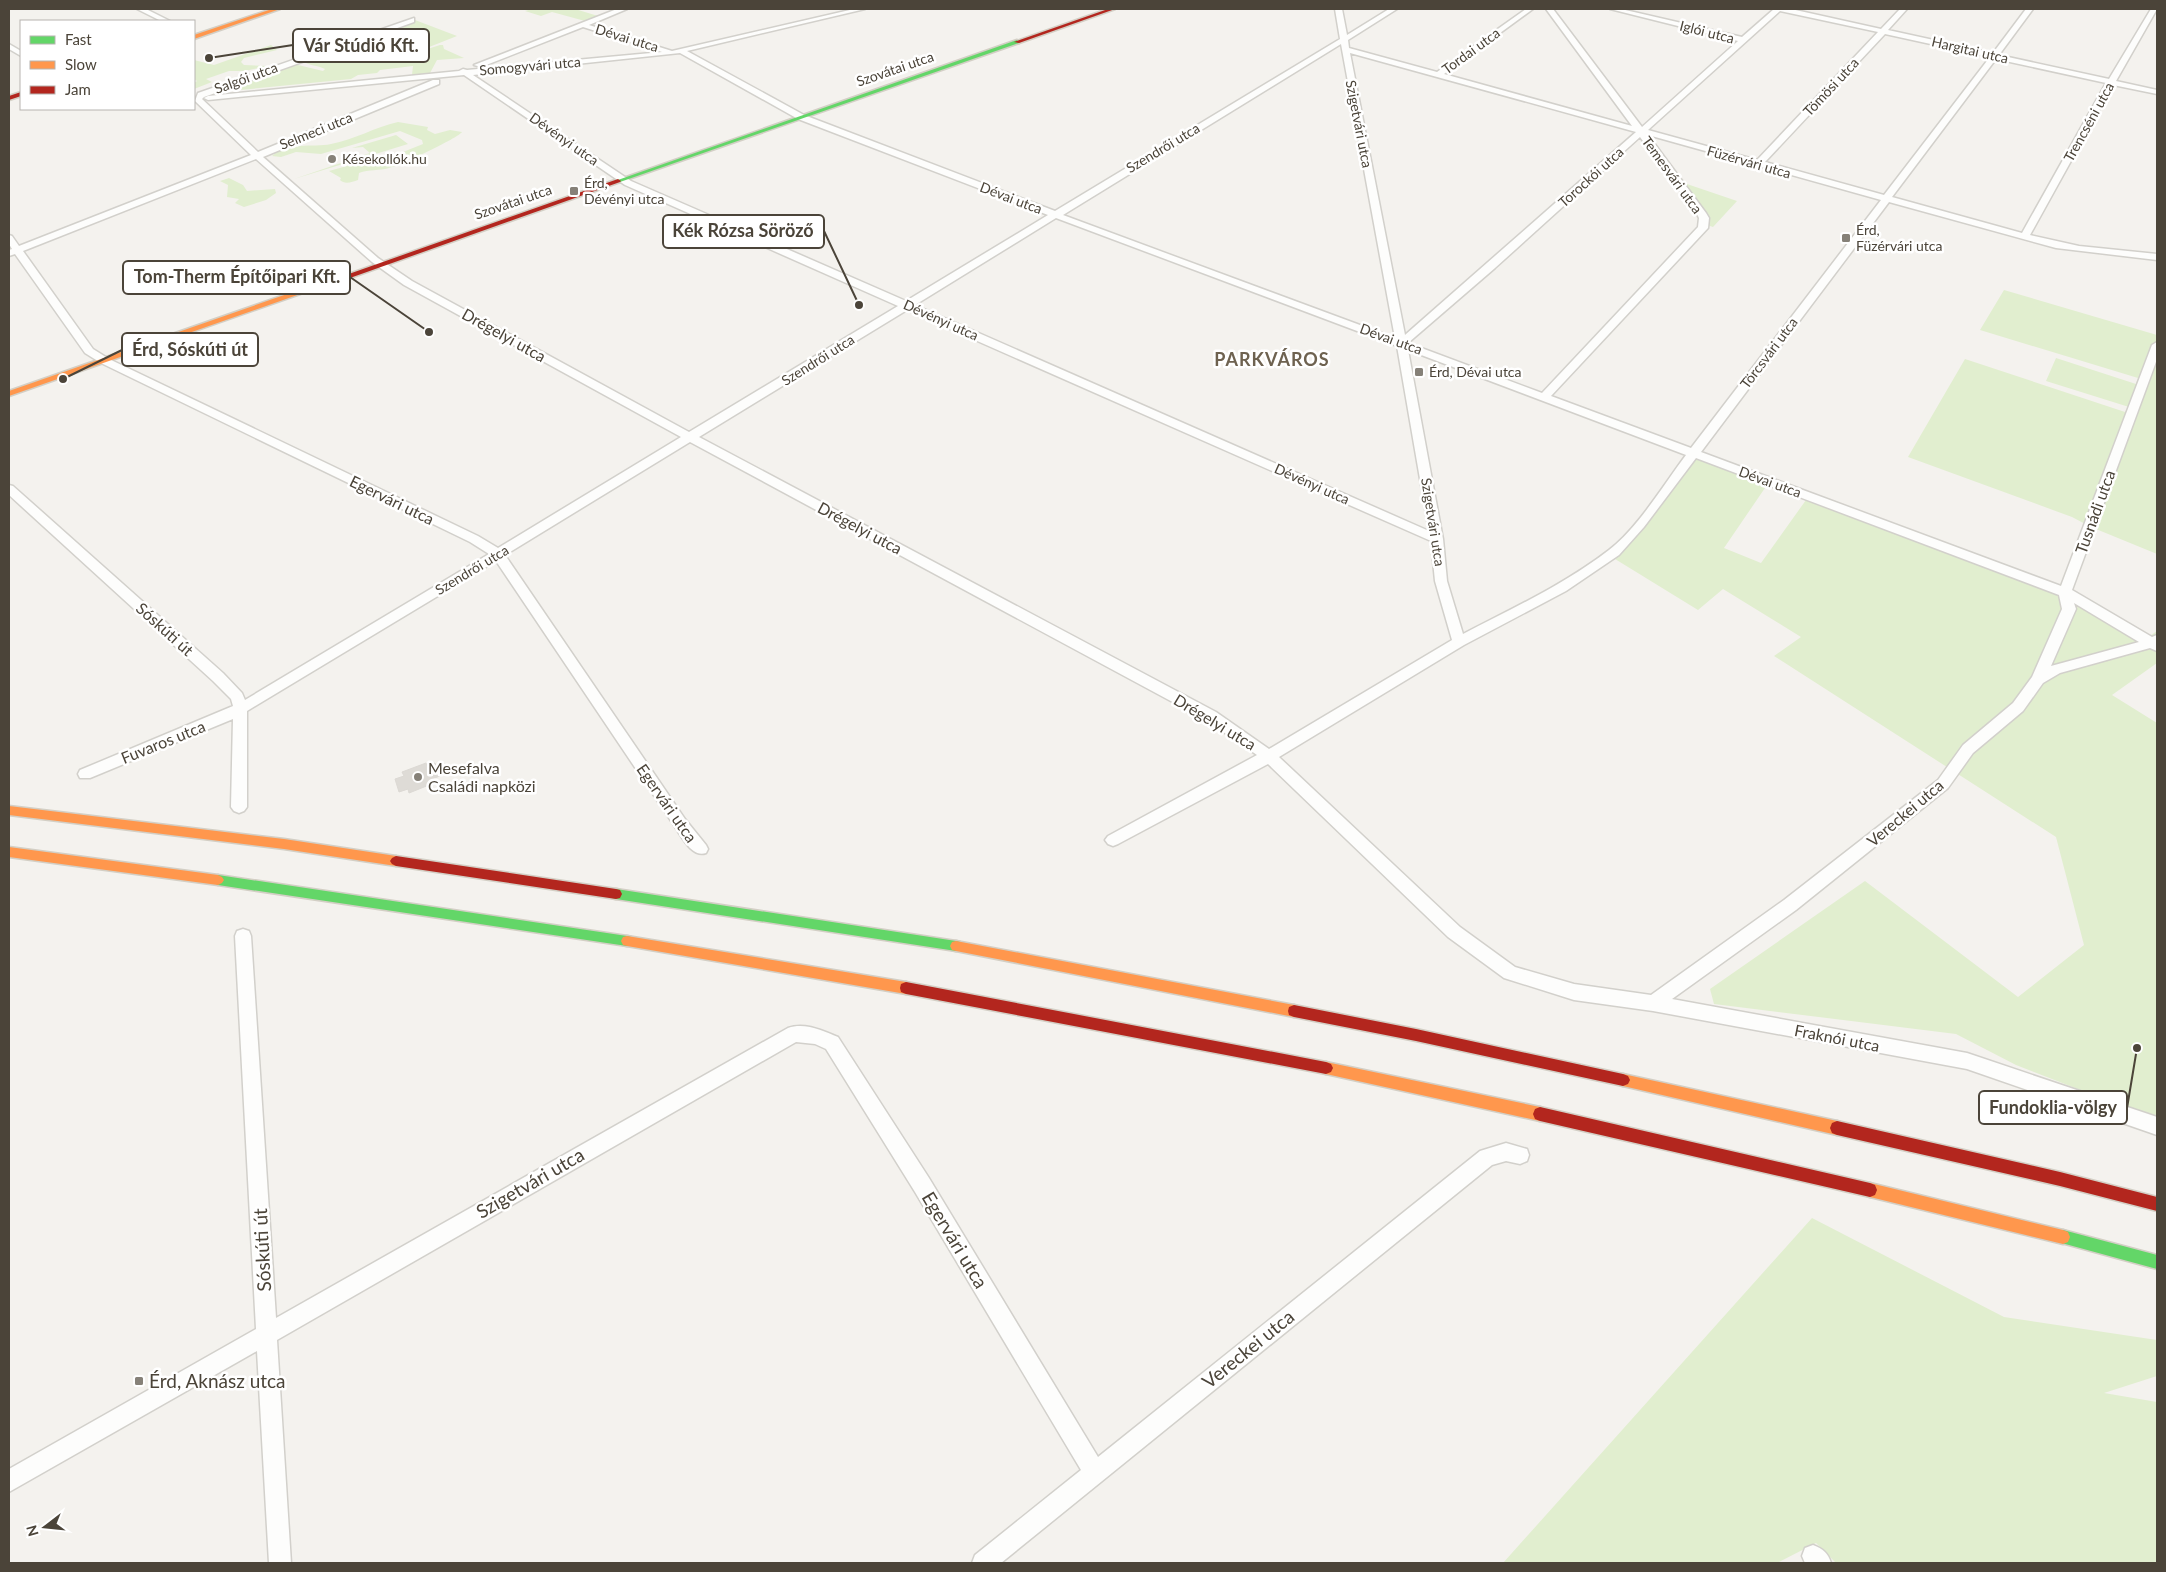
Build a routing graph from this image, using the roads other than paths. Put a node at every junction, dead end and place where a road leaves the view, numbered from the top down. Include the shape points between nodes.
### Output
1 (141, 9) edge
2 (277, 9) edge
3 (624, 9) edge
4 (862, 9) edge
5 (1112, 9) edge
6 (1338, 9) edge
7 (1394, 9) edge
8 (1530, 9) edge
9 (1550, 9) edge
10 (1613, 9) edge
11 (1778, 9) edge
12 (1782, 9) edge
13 (1904, 9) edge
14 (2030, 9) edge
15 (2155, 9) edge
16 (164, 20) edge
17 (411, 20) dead end
18 (583, 25) junction
19 (1884, 31) junction
20 (195, 36) edge
21 (1744, 40) junction
22 (1343, 45) junction
23 (9, 46) edge
24 (682, 51) junction
25 (20, 53) edge
26 (671, 53) junction
27 (1994, 56) junction
28 (462, 72) junction
29 (1438, 75) junction
30 (2111, 82) junction
31 (2157, 92) edge
32 (196, 99) edge
33 (801, 117) junction
34 (1641, 131) junction
35 (257, 156) junction
36 (1758, 164) junction
37 (622, 180) junction
38 (1888, 200) junction
39 (1053, 214) junction
40 (2025, 236) junction
41 (9, 238) edge
42 (13, 251) edge
43 (2157, 257) edge
44 (380, 264) junction
45 (904, 307) junction
46 (1402, 343) junction
47 (2157, 345) edge
48 (105, 362) junction
49 (9, 394) edge
50 (1544, 397) junction
51 (691, 438) junction
52 (1693, 454) junction
53 (9, 489) edge
54 (1437, 539) junction
55 (498, 554) junction
56 (2066, 592) junction
57 (1459, 642) junction
58 (2156, 643) edge
59 (2038, 679) junction
60 (240, 707) junction
61 (1269, 756) junction
62 (85, 774) dead end
63 (239, 808) dead end
64 (9, 810) edge
65 (1113, 840) dead end
66 (700, 849) dead end
67 (9, 852) edge
68 (243, 936) dead end
69 (1510, 973) joint
70 (1653, 1003) junction
71 (794, 1034) joint
72 (2157, 1126) edge
73 (1520, 1155) dead end
74 (2157, 1204) edge
75 (2157, 1262) edge
76 (267, 1333) junction
77 (1095, 1472) junction
78 (9, 1481) edge
79 (280, 1563) edge
80 (983, 1563) edge

1 - 16 street
2 - 20 main road
3 - 18 street, Selmeci utca
4 - 24 street, Somogyvári utca
5 - 33 main road, Szovátai utca
6 - 22 street, Szigetvári utca
7 - 22 street, Szendrői utca
8 - 29 street, Tordai utca
9 - 34 street, Temesvári utca
10 - 21 street, Iglói utca
11 - 21 street, Torockói utca
12 - 19 street, Hargitai utca
13 - 19 street, Tömösi utca
14 - 27 street, Törcsvári utca
15 - 30 street, Trencséni utca
17 - 32 street, Salgói utca
18 - 26 street, Dévai utca
18 - 28 street, Selmeci utca
19 - 27 street, Hargitai utca
19 - 36 street, Tömösi utca
21 - 34 street, Torockói utca
22 - 29 street, Füzérvári utca
22 - 39 street, Szendrői utca
22 - 46 street, Szigetvári utca
23 - 25 street
24 - 26 street, Somogyvári utca
24 - 33 street, Dévai utca
26 - 28 street, Somogyvári utca
27 - 30 street, Hargitai utca
27 - 38 street, Törcsvári utca
28 - 32 street, Somogyvári utca
28 - 35 street, Selmeci utca
28 - 37 street, Dévényi utca
29 - 34 street, Füzérvári utca
30 - 31 street, Hargitai utca
30 - 40 street, Trencséni utca
32 - 35 street, Drégelyi utca
33 - 37 main road, Szovátai utca
33 - 39 street, Dévai utca
34 - 36 street, Füzérvári utca
34 - 46 street, Torockói utca
34 - 50 street, Temesvári utca via 1702,213 1703,228
35 - 42 street, Selmeci utca
35 - 44 street, Drégelyi utca
36 - 38 street, Füzérvári utca
37 - 44 main road, Szovátai utca
37 - 45 street, Dévényi utca
38 - 40 street, Füzérvári utca
38 - 52 street, Törcsvári utca
39 - 45 street, Szendrői utca
39 - 46 street, Dévai utca
40 - 43 street, Füzérvári utca via 2079,250
41 - 42 street, Egervári utca
42 - 48 street, Egervári utca via 89,351
44 - 48 main road, Szovátai utca
44 - 51 street, Drégelyi utca via 408,283
45 - 51 street, Szendrői utca
45 - 54 street, Dévényi utca
46 - 50 street, Dévai utca
46 - 54 street, Szigetvári utca
47 - 56 street, Tusnádi utca
48 - 49 main road, Szovátai utca
48 - 55 street, Egervári utca
50 - 52 street, Dévai utca
51 - 55 street, Szendrői utca
51 - 61 street, Drégelyi utca via 1211,716
52 - 56 street, Dévai utca
52 - 57 street, Törcsvári utca via 1615,552 1561,588
53 - 60 street, Sóskúti út via 218,678 236,697
54 - 57 street, Szigetvári utca via 1441,580
55 - 60 street, Szendrői utca via 268,694
55 - 66 street, Egervári utca
56 - 58 street, Dévai utca
56 - 59 street, Tusnádi utca via 2069,609
57 - 61 street
58 - 59 street, Vereckei utca via 2056,669
59 - 70 street, Vereckei utca via 2018,707 1968,750 1943,784 1790,905
60 - 62 street, Fuvaros utca via 222,718
60 - 63 street
61 - 65 street
61 - 69 street, Drégelyi utca via 1454,932
64 - 74 main road via 284,844 952,946 1416,1035 1692,1095
67 - 75 main road via 702,952 1195,1040 1466,1095 1688,1146
68 - 76 street, Sóskúti út
69 - 70 street, Fraknói utca via 1574,992
70 - 72 street, Fraknói utca via 1967,1061
71 - 76 street, Szigetvári utca
71 - 77 street, Egervári utca via 816,1036 832,1044 922,1185
73 - 77 street, Vereckei utca via 1506,1152 1487,1157
76 - 78 street, Szigetvári utca
76 - 79 street, Sóskúti út
77 - 80 street, Vereckei utca

